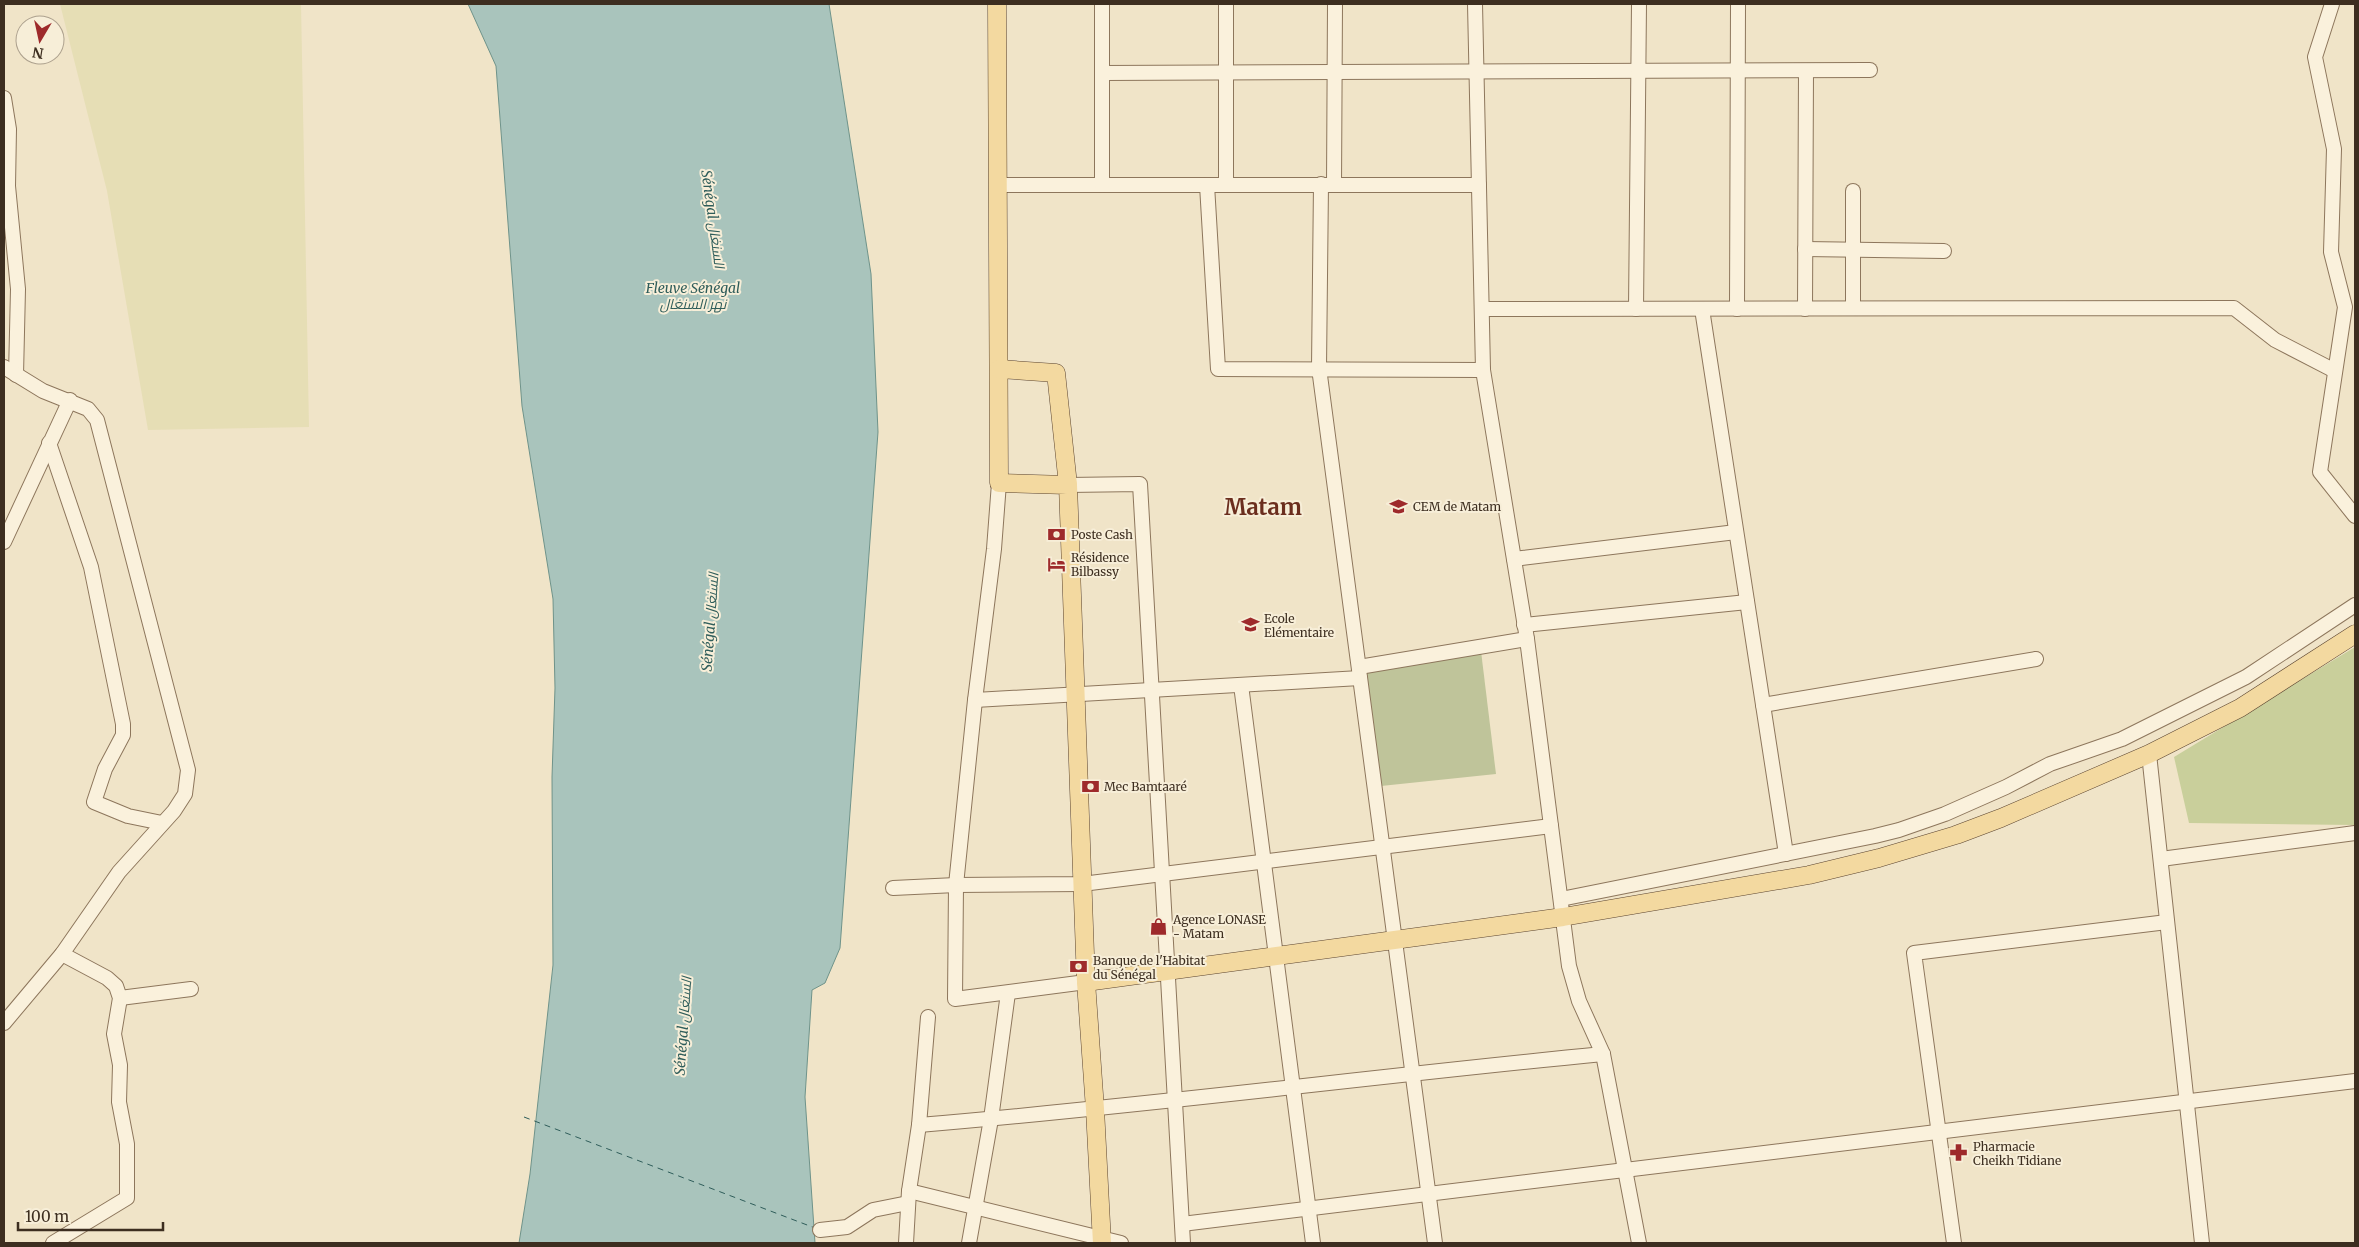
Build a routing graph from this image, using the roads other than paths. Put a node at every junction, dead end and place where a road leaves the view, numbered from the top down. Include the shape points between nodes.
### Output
1 (998, 4) edge
2 (1102, 4) edge
3 (1226, 4) edge
4 (1335, 4) edge
5 (1475, 4) edge
6 (1639, 4) edge
7 (1738, 4) edge
8 (2332, 4) edge
9 (1806, 70) junction
10 (1870, 70) dead end
11 (1638, 71) junction
12 (1738, 71) junction
13 (1102, 72) junction
14 (1226, 72) junction
15 (1334, 72) junction
16 (1477, 72) junction
17 (4, 98) edge
18 (1327, 184) junction
19 (6, 185) edge
20 (998, 185) junction
21 (1102, 185) junction
22 (1208, 185) junction
23 (1226, 185) junction
24 (1479, 185) junction
25 (1853, 191) dead end
26 (1805, 249) junction
27 (1853, 250) junction
28 (1944, 251) dead end
29 (1853, 308) junction
30 (1482, 309) junction
31 (1636, 309) junction
32 (1702, 309) junction
33 (1737, 309) junction
34 (1805, 309) junction
35 (4, 367) edge
36 (1319, 368) junction
37 (999, 369) junction
38 (1483, 370) junction
39 (2335, 371) junction
40 (16, 375) junction
41 (70, 400) junction
42 (49, 443) junction
43 (999, 483) junction
44 (1068, 485) junction
45 (2355, 516) edge
46 (1736, 532) junction
47 (4, 542) edge
48 (1514, 559) junction
49 (1747, 602) junction
50 (2355, 606) edge
51 (1524, 625) junction
52 (2355, 634) edge
53 (1527, 639) junction
54 (2036, 660) dead end
55 (1359, 672) junction
56 (1242, 685) junction
57 (1152, 690) junction
58 (1077, 694) junction
59 (975, 700) junction
60 (1763, 705) junction
61 (2150, 754) junction
62 (162, 823) junction
63 (1551, 826) junction
64 (2355, 833) edge
65 (1875, 836) junction
66 (1382, 847) junction
67 (1786, 854) junction
68 (1879, 858) junction
69 (2161, 860) junction
70 (1264, 862) junction
71 (1162, 874) junction
72 (1082, 884) junction
73 (956, 885) junction
74 (893, 888) dead end
75 (1561, 899) junction
76 (1562, 917) junction
77 (2167, 922) junction
78 (1395, 940) junction
79 (62, 954) junction
80 (1276, 957) junction
81 (1168, 972) junction
82 (1086, 982) junction
83 (191, 989) dead end
84 (1008, 993) junction
85 (120, 998) junction
86 (928, 1016) dead end
87 (4, 1022) edge
88 (1603, 1054) junction
89 (1412, 1072) junction
90 (2355, 1081) edge
91 (1293, 1086) junction
92 (1175, 1100) junction
93 (2186, 1101) junction
94 (1095, 1109) junction
95 (991, 1119) junction
96 (919, 1125) junction
97 (1938, 1132) junction
98 (1626, 1170) junction
99 (1428, 1194) junction
100 (908, 1197) junction
101 (975, 1208) junction
102 (1309, 1209) junction
103 (1182, 1224) junction
104 (820, 1230) dead end
105 (1102, 1241) edge
106 (53, 1243) edge
107 (906, 1243) edge
108 (969, 1243) edge
109 (1121, 1243) edge
110 (1183, 1243) edge
111 (1313, 1243) edge
112 (1435, 1243) edge
113 (1639, 1243) edge
114 (1954, 1243) edge
115 (2202, 1243) edge

1 - 20 main road
2 - 13 street
3 - 14 street
4 - 15 street
5 - 16 street
6 - 11 street
7 - 12 street
8 - 39 street via 2315,57 2334,149 2331,252 2345,307
9 - 10 street
9 - 12 street
9 - 26 street
11 - 12 street
11 - 16 street
11 - 31 street
12 - 33 street
13 - 14 street
13 - 21 street
14 - 15 street
14 - 23 street
15 - 16 street
15 - 18 street
16 - 24 street
17 - 19 street via 10,128
18 - 23 street
18 - 24 street
18 - 36 street
19 - 40 street via 18,289
20 - 21 street
20 - 37 main road
21 - 22 street
22 - 23 street
22 - 36 street via 1218,369
24 - 30 street
25 - 27 street
26 - 27 street
26 - 34 street
27 - 28 street
27 - 29 street
29 - 34 street
29 - 39 street via 2234,308 2275,340
30 - 31 street
30 - 38 street
31 - 32 street
32 - 33 street
32 - 46 street
33 - 34 street
35 - 40 street
36 - 38 street
36 - 55 street
37 - 43 main road
37 - 44 main road via 1056,373
38 - 48 street
39 - 45 street via 2320,472
40 - 41 street via 43,391
41 - 42 street
41 - 62 street via 88,409 97,420 188,770 185,794
42 - 47 street
42 - 62 street via 91,567 123,724 123,735 94,802 128,816
43 - 44 main road
43 - 59 street
44 - 57 street via 1140,484
44 - 58 main road
46 - 48 street
46 - 49 street
48 - 51 street
49 - 51 street
49 - 60 street
50 - 65 street via 2246,677 2122,739 2050,764 1945,814
51 - 53 street
52 - 61 main road via 2240,708
53 - 55 street
53 - 63 street
54 - 60 street
55 - 56 street
55 - 66 street
56 - 57 street
56 - 70 street
57 - 58 street
57 - 71 street
58 - 59 street
58 - 72 main road
59 - 73 street
60 - 67 street
61 - 68 main road via 1992,822
61 - 69 street
62 - 79 street via 119,872
63 - 66 street
63 - 75 street
64 - 69 street
65 - 67 street
65 - 68 street
66 - 70 street
66 - 78 street
67 - 75 street
68 - 76 main road via 1809,875
69 - 77 street
70 - 71 street
70 - 80 street
71 - 72 street
71 - 81 street
72 - 73 street
72 - 82 main road
73 - 74 street
73 - 84 street via 955,999
75 - 76 street
76 - 78 main road
76 - 88 street via 1569,966 1579,1001
77 - 93 street
77 - 97 street via 1914,953
78 - 80 main road
78 - 89 street
79 - 85 street via 108,978 116,986
79 - 87 street
80 - 81 main road
80 - 91 street
81 - 82 main road
81 - 92 street
82 - 84 street
82 - 94 main road
83 - 85 street
84 - 95 street
85 - 106 street via 114,1034 120,1065 119,1102 127,1144 127,1198
86 - 96 street
88 - 89 street
88 - 98 street
89 - 91 street
89 - 99 street
90 - 93 street
91 - 92 street
91 - 102 street
92 - 94 street
92 - 103 street
93 - 97 street
93 - 115 street
94 - 95 street
94 - 105 main road
95 - 96 street
95 - 101 street
96 - 100 street
97 - 98 street
97 - 114 street
98 - 99 street
98 - 113 street
99 - 102 street
99 - 112 street
100 - 101 street
100 - 104 street via 873,1210 847,1227
100 - 107 street
101 - 105 street
101 - 108 street
102 - 103 street
102 - 111 street
103 - 110 street
105 - 109 street

